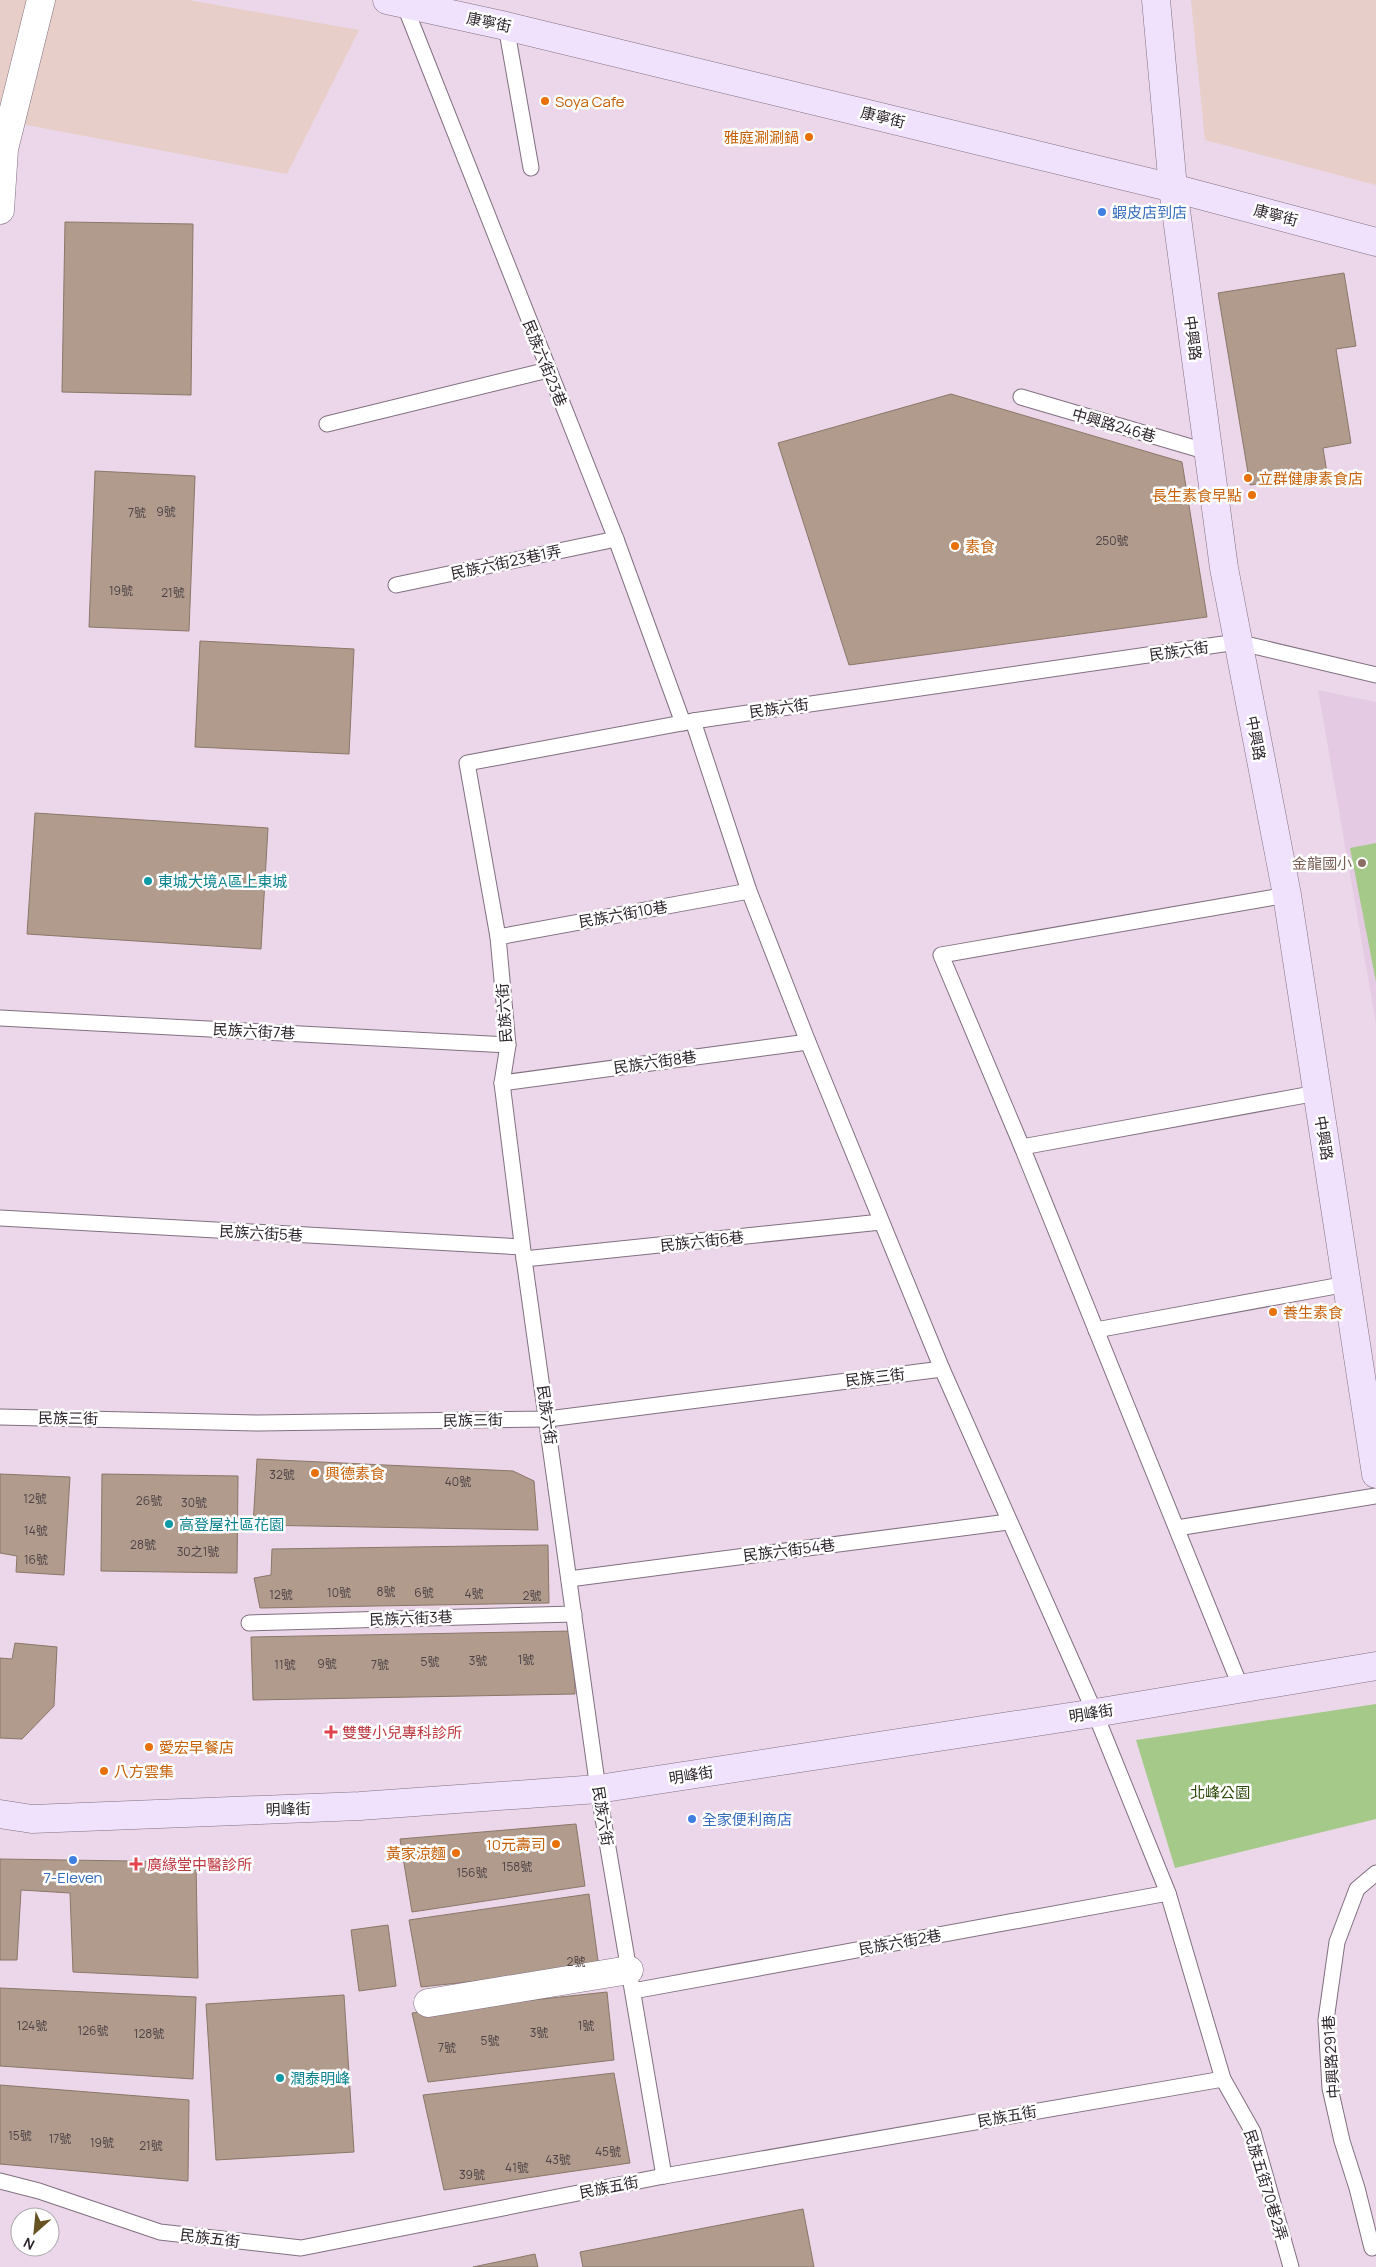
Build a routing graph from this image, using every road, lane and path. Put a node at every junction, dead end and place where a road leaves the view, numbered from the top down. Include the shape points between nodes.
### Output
1 (41, 0) edge
2 (1156, 0) edge
3 (395, 2) edge
4 (506, 26) junction
5 (531, 168) dead end
6 (1173, 188) junction
7 (0, 210) edge
8 (1376, 242) edge
9 (548, 370) junction
10 (1021, 397) dead end
11 (327, 424) dead end
12 (1208, 452) junction
13 (616, 539) junction
14 (396, 586) dead end
15 (1237, 642) junction
16 (1376, 675) edge
17 (688, 722) junction
18 (748, 891) junction
19 (1287, 895) junction
20 (498, 937) junction
21 (0, 1018) edge
22 (808, 1042) junction
23 (508, 1044) junction
24 (502, 1083) junction
25 (1317, 1093) junction
26 (1022, 1147) junction
27 (0, 1218) edge
28 (881, 1222) junction
29 (523, 1253) junction
30 (1347, 1284) junction
31 (1096, 1330) junction
32 (942, 1368) junction
33 (0, 1417) edge
34 (548, 1419) junction
35 (1376, 1474) edge
36 (1376, 1496) edge
37 (1008, 1522) junction
38 (1177, 1528) junction
39 (569, 1579) junction
40 (574, 1614) junction
41 (249, 1622) dead end
42 (1376, 1666) edge
43 (1241, 1688) junction
44 (1094, 1713) junction
45 (598, 1790) junction
46 (0, 1814) edge
47 (1376, 1873) edge
48 (1168, 1893) junction
49 (631, 1981) junction
50 (428, 2003) dead end
51 (1223, 2079) junction
52 (664, 2176) junction
53 (0, 2181) edge
54 (1372, 2248) dead end
55 (1291, 2267) edge

1 - 7 street via 4,149
2 - 6 street, 中興路
3 - 4 street, 康寧街
3 - 9 lane, 民族六街23巷
4 - 5 lane
4 - 6 street, 康寧街
6 - 8 street, 康寧街
6 - 12 street, 中興路
9 - 11 lane
9 - 13 lane, 民族六街23巷
10 - 12 lane, 中興路246巷
12 - 15 street, 中興路
13 - 14 lane, 民族六街23巷1弄
13 - 17 lane, 民族六街23巷
15 - 16 lane, 民族六街
15 - 17 lane, 民族六街
15 - 19 street, 中興路
17 - 18 lane, 民族六街23巷
17 - 20 lane, 民族六街 via 467,763
18 - 20 lane, 民族六街10巷
18 - 22 lane, 民族六街23巷
19 - 25 street, 中興路
19 - 26 lane via 941,955
20 - 23 lane, 民族六街
21 - 23 lane, 民族六街7巷
22 - 24 lane, 民族六街8巷
22 - 28 lane, 民族六街23巷
23 - 24 lane, 民族六街
24 - 29 lane, 民族六街
25 - 26 lane
25 - 30 street, 中興路
26 - 31 lane
27 - 29 lane, 民族六街5巷
28 - 29 lane, 民族六街6巷
28 - 32 lane, 民族六街23巷
29 - 34 lane, 民族六街
30 - 31 lane
30 - 35 street, 中興路
31 - 38 lane
32 - 34 lane, 民族三街
32 - 37 lane, 民族五街70巷2弄
33 - 34 lane, 民族三街 via 258,1423
34 - 39 lane, 民族六街
36 - 38 lane
37 - 39 lane, 民族六街54巷
37 - 44 lane, 民族五街70巷2弄
38 - 43 lane
39 - 40 lane, 民族六街
40 - 41 lane, 民族六街3巷
40 - 45 lane, 民族六街
42 - 43 street, 明峰街
43 - 44 street, 明峰街
44 - 45 street, 明峰街
44 - 48 lane, 民族五街70巷2弄
45 - 46 street, 明峰街 via 360,1806 32,1818
45 - 49 lane, 民族六街
47 - 54 lane, 中興路291巷 via 1358,1890 1338,1942 1326,2020 1330,2088
48 - 49 lane, 民族六街2巷
48 - 51 lane, 民族五街70巷2弄
49 - 50 street
49 - 52 lane, 民族六街
51 - 52 lane, 民族五街
51 - 55 lane, 民族五街70巷2弄 via 1253,2132
52 - 53 lane, 民族五街 via 301,2248 160,2232

